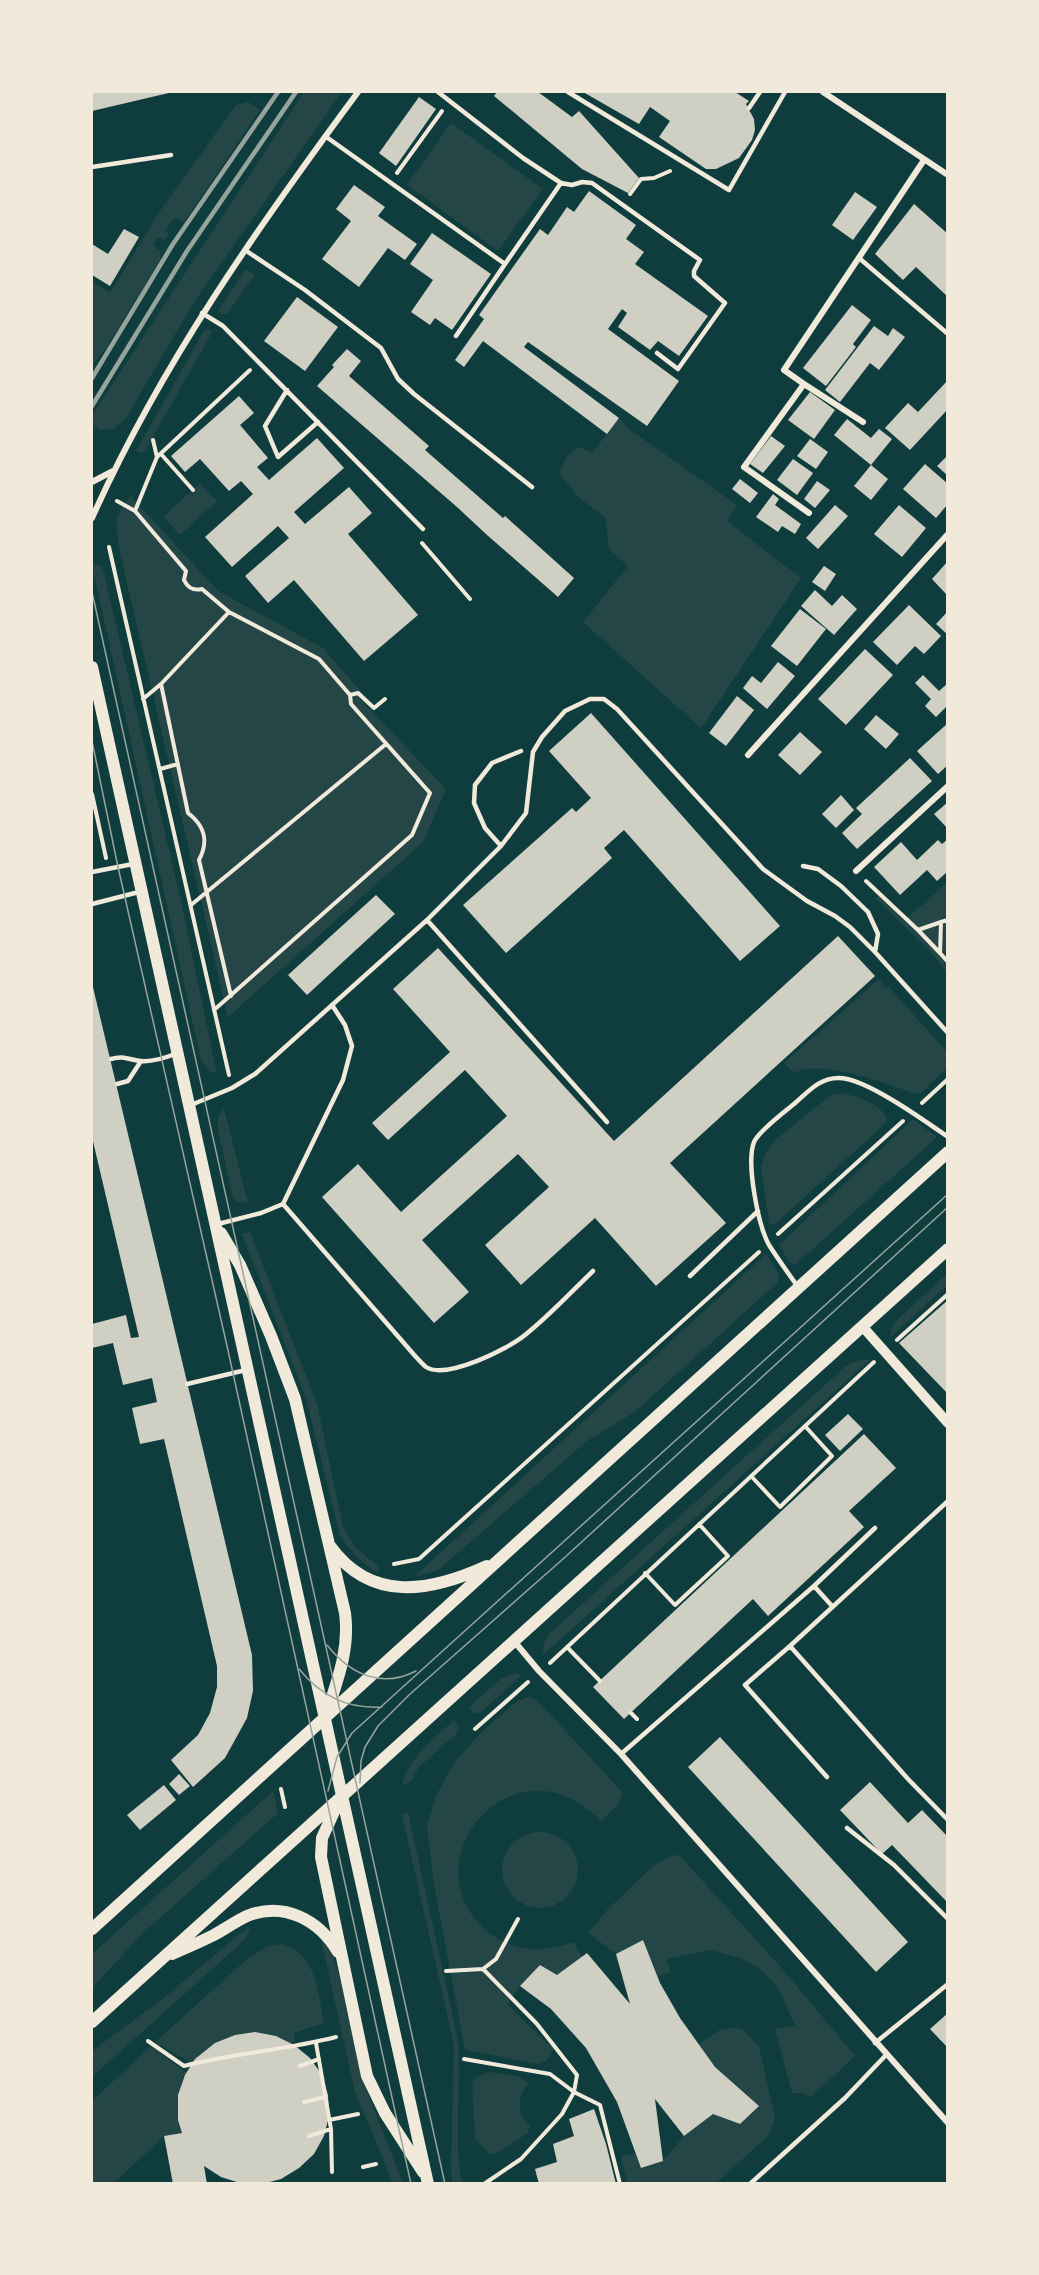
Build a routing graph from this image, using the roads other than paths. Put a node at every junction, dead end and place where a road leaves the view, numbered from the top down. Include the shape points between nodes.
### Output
1 (358, 92) edge
2 (438, 92) edge
3 (568, 92) edge
4 (760, 92) edge
5 (785, 92) edge
6 (823, 92) edge
7 (749, 108) dead end
8 (325, 136) junction
9 (171, 154) dead end
10 (924, 160) junction
11 (92, 167) edge
12 (948, 175) edge
13 (561, 183) junction
14 (245, 250) junction
15 (859, 258) junction
16 (505, 264) junction
17 (202, 313) junction
18 (948, 334) edge
19 (456, 336) dead end
20 (657, 353) dead end
21 (804, 384) junction
22 (286, 390) junction
23 (318, 422) junction
24 (863, 422) dead end
25 (113, 470) junction
26 (92, 482) edge
27 (532, 487) dead end
28 (809, 513) dead end
29 (92, 518) edge
30 (423, 529) road end
31 (948, 534) edge
32 (92, 667) edge
33 (522, 751) dead end
34 (748, 755) dead end
35 (948, 786) edge
36 (501, 846) junction
37 (135, 863) junction
38 (803, 866) dead end
39 (856, 871) road end
40 (92, 872) edge
41 (142, 891) junction
42 (92, 904) edge
43 (427, 920) junction
44 (875, 952) junction
45 (332, 1005) junction
46 (948, 1034) edge
47 (178, 1053) junction
48 (111, 1059) dead end
49 (141, 1061) junction
50 (117, 1084) dead end
51 (189, 1105) junction
52 (607, 1122) dead end
53 (948, 1137) edge
54 (948, 1152) edge
55 (283, 1204) junction
56 (758, 1211) junction
57 (215, 1224) junction
58 (948, 1249) edge
59 (593, 1271) dead end
60 (690, 1276) dead end
61 (798, 1288) junction
62 (862, 1326) junction
63 (248, 1370) junction
64 (187, 1384) dead end
65 (948, 1423) edge
66 (948, 1501) edge
67 (875, 1527) dead end
68 (327, 1542) junction
69 (499, 1561) junction
70 (814, 1586) junction
71 (832, 1606) junction
72 (513, 1641) junction
73 (790, 1646) junction
74 (325, 1718) junction
75 (621, 1754) junction
76 (827, 1777) dead end
77 (342, 1796) junction
78 (948, 1820) edge
79 (847, 1828) dead end
80 (948, 1919) edge
81 (92, 1929) edge
82 (162, 1958) junction
83 (342, 1958) junction
84 (948, 1984) edge
85 (92, 2022) edge
86 (875, 2043) junction
87 (886, 2055) junction
88 (948, 2123) edge
89 (427, 2180) edge
90 (750, 2184) edge

1 - 8 street
2 - 13 lane
3 - 5 lane via 729,190
4 - 7 lane
6 - 10 street
8 - 14 street
8 - 16 lane
9 - 11 lane
10 - 12 street
10 - 15 street
13 - 16 lane
13 - 20 lane via 592,183 623,203 700,260 694,276 725,303 678,369
14 - 17 street
14 - 27 lane via 381,348 398,379 414,394
15 - 18 lane
15 - 21 street via 784,370
16 - 19 lane
17 - 22 lane via 224,326
17 - 25 street
21 - 24 street
21 - 28 street via 744,467
22 - 23 lane
22 - 23 lane via 265,426 278,457
23 - 30 lane
25 - 26 street
25 - 29 street
31 - 34 street
32 - 37 main road
33 - 36 lane via 492,763 475,785 474,803 485,828
35 - 39 street
36 - 43 lane
36 - 44 lane via 526,813 533,752 542,737 565,711 590,699 604,699 763,869 835,916
37 - 40 lane
37 - 41 main road
38 - 44 lane via 818,869 868,912 878,934
41 - 42 lane
41 - 47 main road
43 - 45 lane
43 - 52 lane
44 - 46 lane
45 - 51 lane via 255,1074
45 - 55 lane via 352,1046 343,1080
47 - 49 lane
47 - 51 main road
48 - 49 lane via 121,1056
49 - 50 lane via 128,1081
51 - 57 main road
53 - 56 lane via 913,1112 860,1084 825,1078 755,1140 751,1163
54 - 61 main road
55 - 57 lane
55 - 59 lane via 416,1357 426,1367 438,1371 456,1368 515,1342
56 - 60 lane
56 - 61 lane via 768,1243
57 - 63 main road
57 - 68 main road via 240,1265 291,1385
58 - 62 main road
61 - 69 main road
62 - 65 street
62 - 72 main road
63 - 64 lane
63 - 74 main road
66 - 71 lane
67 - 70 lane
68 - 69 main road via 346,1564 387,1587 427,1586
68 - 74 main road via 347,1636 341,1671
69 - 74 main road
70 - 71 lane
70 - 75 lane
71 - 73 lane
72 - 75 street
72 - 77 main road
73 - 76 lane via 745,1685
73 - 78 lane
74 - 77 main road
74 - 81 main road
75 - 86 street
77 - 82 main road
77 - 83 main road via 320,1847
77 - 89 main road
79 - 80 lane via 894,1865
82 - 83 main road via 198,1944 245,1917 268,1911 292,1913 309,1921 325,1933
82 - 85 main road
83 - 89 main road via 368,2076 385,2113
84 - 86 lane
86 - 87 street
87 - 88 street
87 - 90 lane

